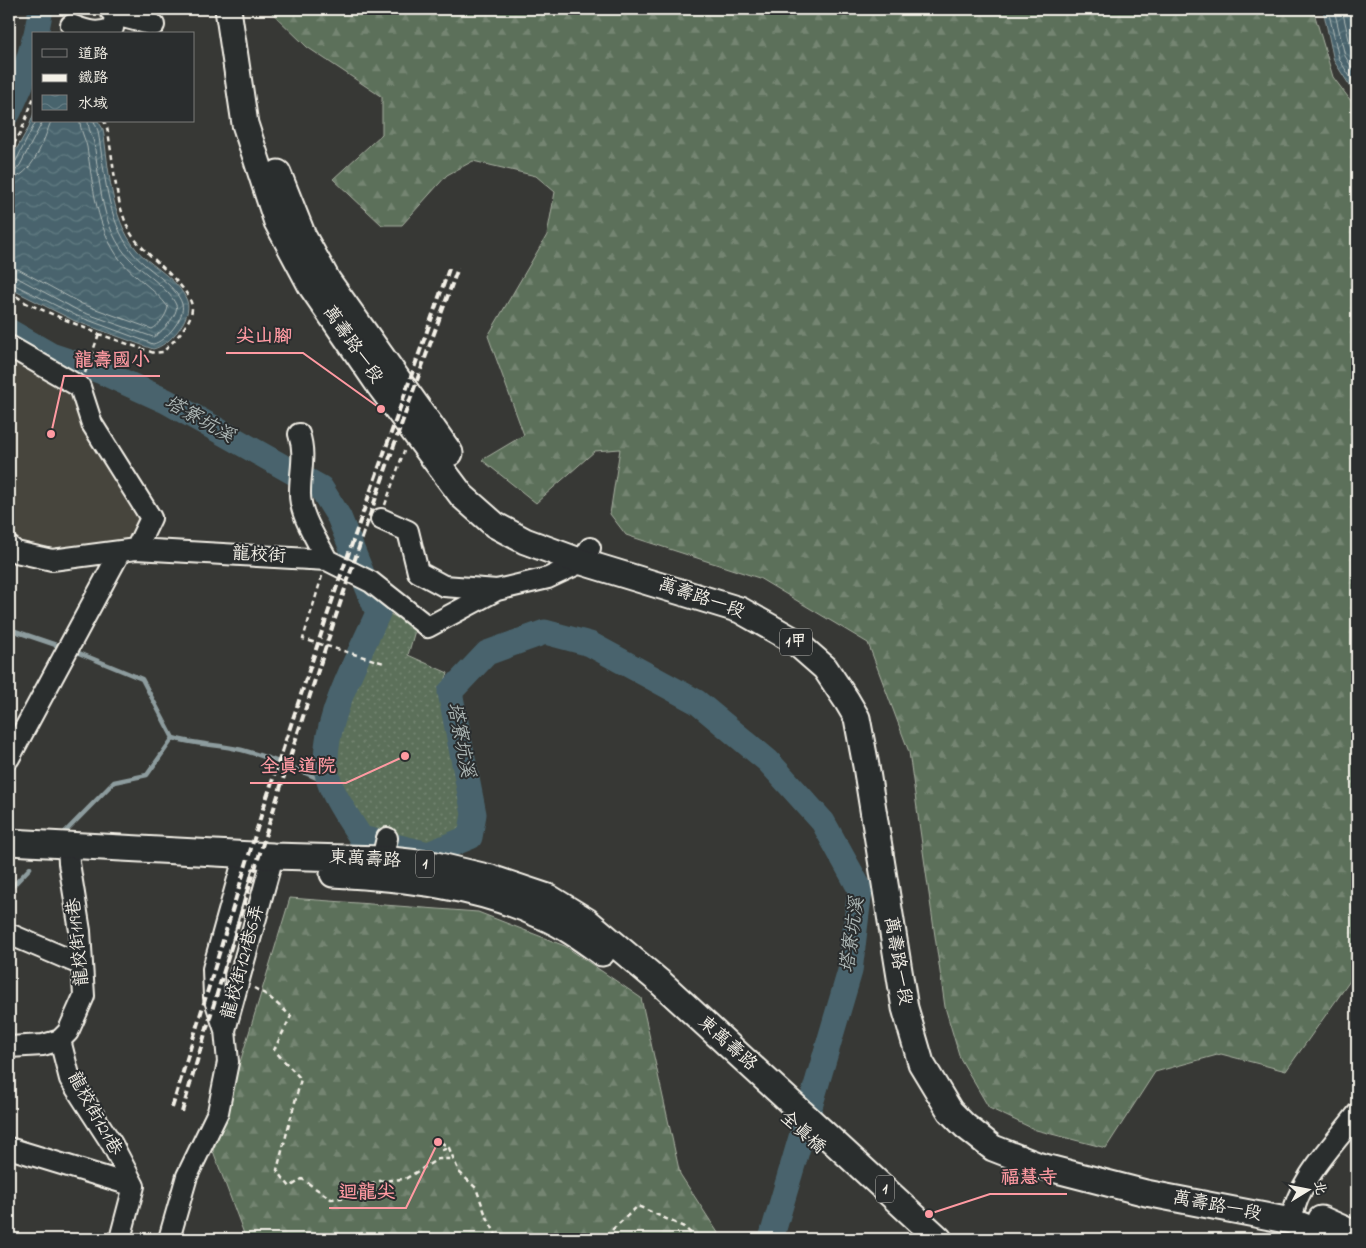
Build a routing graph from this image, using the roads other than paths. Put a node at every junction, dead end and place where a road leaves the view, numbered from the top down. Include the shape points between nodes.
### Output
1 (228, 9) edge
2 (245, 9) edge
3 (112, 12) edge
4 (154, 24) dead end
5 (71, 25) dead end
6 (88, 32) edge
7 (102, 32) edge
8 (9, 346) edge
9 (299, 434) dead end
10 (380, 519) road end
11 (9, 546) edge
12 (128, 551) junction
13 (586, 555) junction
14 (327, 560) junction
15 (496, 590) junction
16 (9, 758) edge
17 (9, 842) edge
18 (68, 854) junction
19 (9, 859) edge
20 (243, 861) junction
21 (271, 863) junction
22 (9, 934) edge
23 (82, 965) junction
24 (226, 1030) junction
25 (60, 1040) junction
26 (9, 1047) edge
27 (766, 1090) junction
28 (1357, 1114) edge
29 (9, 1148) edge
30 (134, 1186) junction
31 (1292, 1215) junction
32 (1344, 1233) edge
33 (120, 1239) edge
34 (169, 1239) edge
35 (919, 1239) edge
36 (939, 1239) edge

1 - 13 main road, 萬壽路一段 / 1甲 via 245,124 277,222 311,286 379,385 462,496 495,525 525,541
2 - 13 main road, 萬壽路一段 / 1甲 via 262,121 290,205 328,281 485,497
3 - 4 street
3 - 7 street via 112,28
5 - 6 street
8 - 12 street via 80,387 92,424 151,518
9 - 14 street via 304,454 301,506
10 - 15 street via 408,531 418,572 444,586
11 - 12 street, 龍校街 via 16,552 52,560
12 - 14 street, 龍校街
12 - 16 street
13 - 15 street, 龍校街 via 548,578
13 - 31 main road, 萬壽路一段 / 1甲 via 745,594 808,632 827,648 860,691 874,730 920,1004 932,1046 945,1074 976,1117 998,1134 1054,1154
14 - 15 street, 龍校街 via 371,582 388,603 428,627
17 - 18 main road, 東萬壽路 / 1
18 - 19 main road, 東萬壽路 / 1
18 - 20 main road, 東萬壽路 / 1
18 - 23 street, 龍校街119巷
20 - 21 main road, 東萬壽路 / 1
20 - 24 street via 213,969 214,997
21 - 24 street, 龍校街121巷6弄
21 - 27 main road, 東萬壽路 / 1 via 383,858 436,865 491,878 548,897 587,921 661,983
22 - 23 street
23 - 25 street, 龍校街119巷 via 84,996 68,1032
24 - 34 street, 龍校街121巷6弄 via 228,1062 218,1112 187,1176
25 - 26 street via 43,1045
25 - 30 street, 龍校街121巷 via 70,1079 112,1144
27 - 35 main road, 全真橋 / 1 via 840,1167
27 - 36 main road, 全真橋 / 1 via 831,1138
28 - 31 street via 1305,1182
29 - 30 street, 龍校街121巷
30 - 33 street
31 - 32 main road, 萬壽路一段 / 1甲

